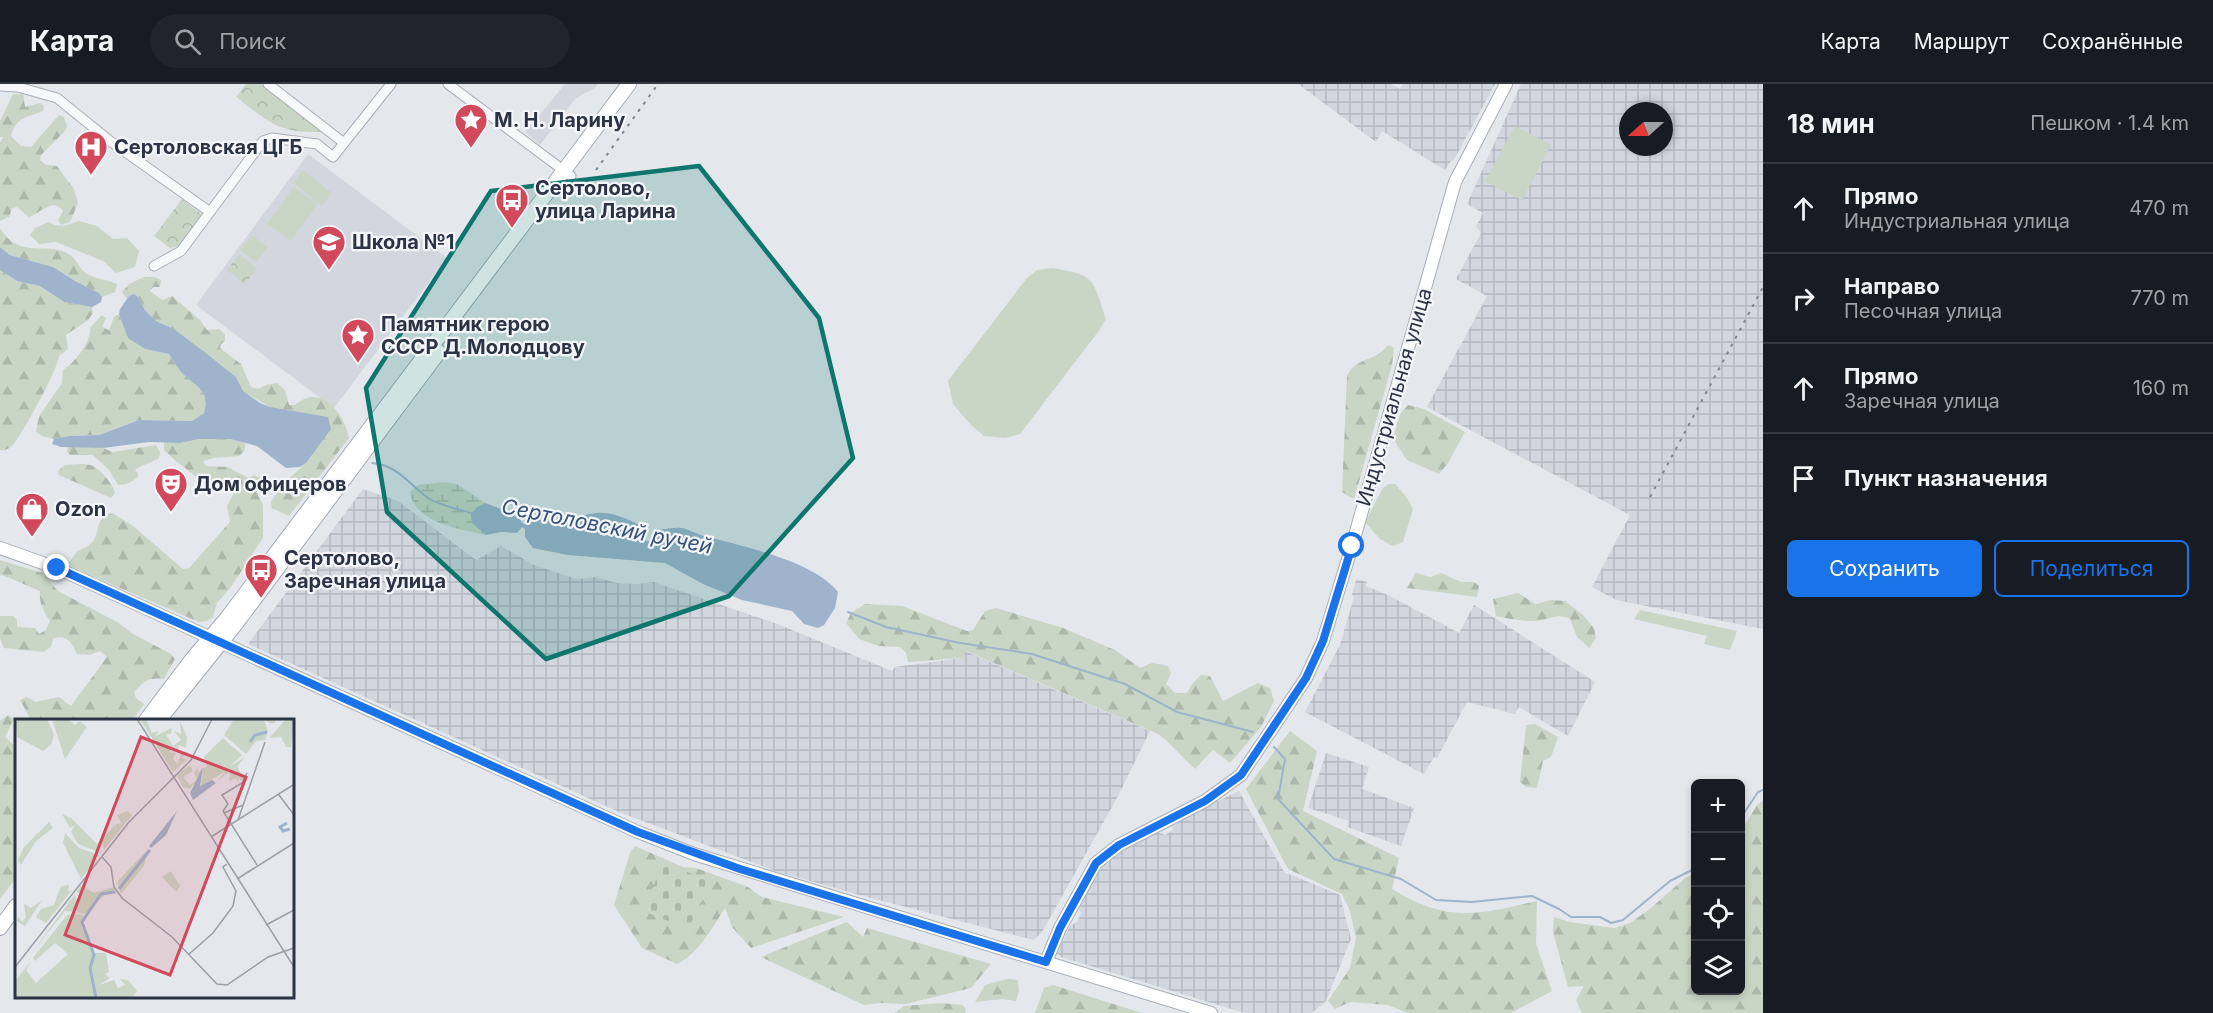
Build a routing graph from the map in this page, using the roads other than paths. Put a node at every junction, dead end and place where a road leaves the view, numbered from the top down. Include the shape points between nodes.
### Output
1 (268, 84) edge
2 (391, 84) edge
3 (448, 84) edge
4 (629, 84) edge
5 (640, 84) edge
6 (1506, 84) edge
7 (0, 86) edge
8 (344, 143) junction
9 (567, 174) junction
10 (210, 212) junction
11 (154, 266) dead end
12 (0, 548) edge
13 (215, 641) junction
14 (147, 719) edge
15 (160, 719) edge
16 (15, 907) edge
17 (0, 928) edge
18 (1046, 962) junction
19 (1210, 1013) edge

1 - 8 street
2 - 8 street
3 - 9 street
4 - 9 main road
5 - 9 main road
6 - 18 main road, Индустриальная улица via 1455,182 1346,567 1323,641 1306,678 1241,775 1205,801 1119,845 1096,863
7 - 10 street via 57,98
8 - 10 street via 333,157 317,144 272,138 264,141
9 - 13 main road
10 - 11 street via 181,251
12 - 13 main road via 57,568
13 - 14 main road
13 - 15 main road
13 - 18 main road via 694,854
16 - 17 main road
18 - 19 main road

